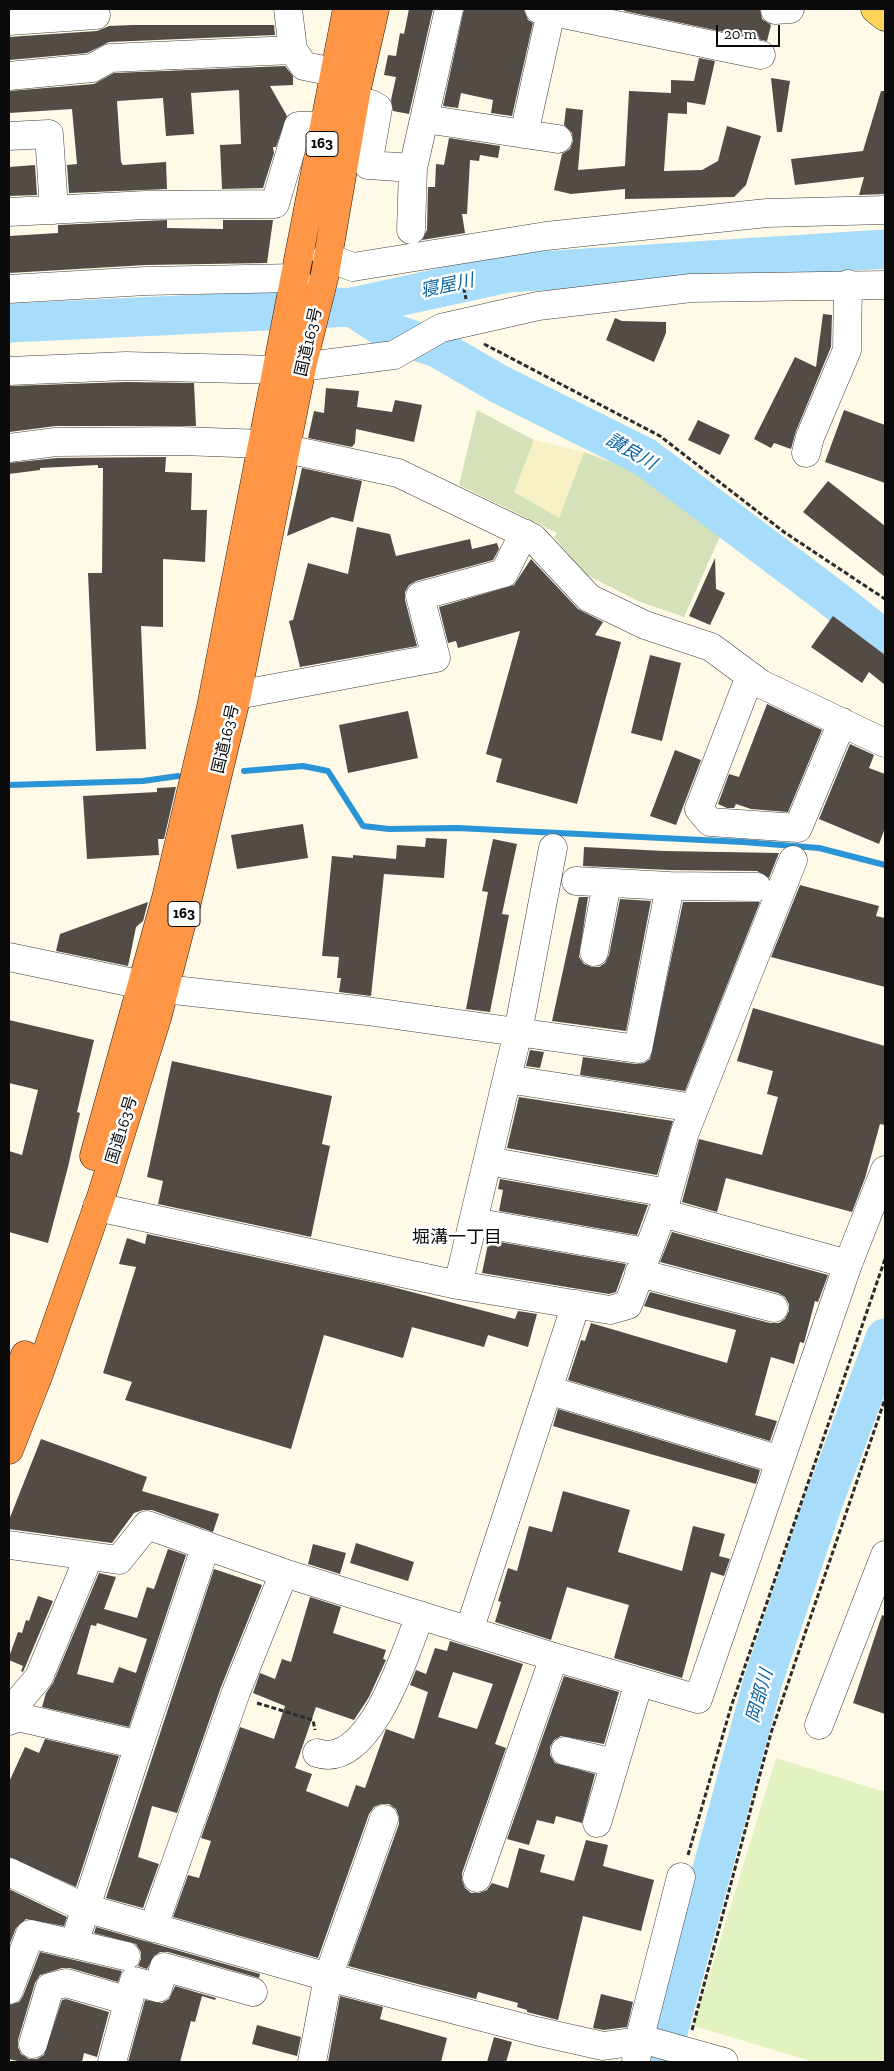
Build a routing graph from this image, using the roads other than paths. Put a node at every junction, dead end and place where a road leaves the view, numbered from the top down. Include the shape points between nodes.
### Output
1 (288, 9) edge
2 (347, 9) edge
3 (375, 9) edge
4 (449, 9) edge
5 (875, 9) edge
6 (545, 10) edge
7 (45, 14) edge
8 (96, 15) dead end
9 (885, 17) edge
10 (9, 21) edge
11 (293, 50) junction
12 (761, 55) dead end
13 (334, 72) junction
14 (9, 76) edge
15 (355, 101) junction
16 (425, 119) junction
17 (326, 125) junction
18 (524, 134) junction
19 (9, 136) edge
20 (558, 139) dead end
21 (413, 168) junction
22 (54, 210) junction
23 (885, 210) edge
24 (9, 212) edge
25 (411, 230) dead end
26 (326, 265) junction
27 (296, 278) junction
28 (848, 284) junction
29 (885, 285) edge
30 (9, 289) edge
31 (294, 366) junction
32 (9, 371) edge
33 (276, 446) junction
34 (9, 448) edge
35 (806, 453) dead end
36 (524, 533) junction
37 (750, 676) junction
38 (237, 695) junction
39 (842, 722) junction
40 (885, 743) edge
41 (553, 848) dead end
42 (793, 860) dead end
43 (576, 881) dead end
44 (607, 883) junction
45 (670, 886) junction
46 (757, 887) dead end
47 (594, 952) dead end
48 (9, 957) edge
49 (154, 987) junction
50 (518, 1032) junction
51 (507, 1079) junction
52 (694, 1108) junction
53 (488, 1161) junction
54 (885, 1170) edge
55 (665, 1203) junction
56 (97, 1207) junction
57 (473, 1222) junction
58 (642, 1262) junction
59 (848, 1264) junction
60 (458, 1285) junction
61 (576, 1304) junction
62 (774, 1308) dead end
63 (548, 1390) junction
64 (9, 1397) edge
65 (9, 1450) edge
66 (780, 1460) junction
67 (9, 1545) edge
68 (206, 1545) junction
69 (885, 1554) edge
70 (88, 1556) junction
71 (284, 1573) junction
72 (420, 1615) junction
73 (469, 1631) junction
74 (554, 1657) junction
75 (639, 1682) junction
76 (9, 1720) edge
77 (819, 1725) dead end
78 (139, 1745) junction
79 (565, 1751) dead end
80 (317, 1752) road end
81 (614, 1763) junction
82 (384, 1819) dead end
83 (596, 1823) dead end
84 (9, 1872) edge
85 (681, 1877) road end
86 (477, 1878) dead end
87 (85, 1908) junction
88 (162, 1931) junction
89 (74, 1944) junction
90 (126, 1956) dead end
91 (164, 1967) junction
92 (328, 1977) junction
93 (9, 1990) edge
94 (252, 1992) dead end
95 (129, 2001) junction
96 (33, 2044) dead end
97 (641, 2048) edge
98 (687, 2054) edge
99 (112, 2062) edge
100 (312, 2062) edge
101 (724, 2062) edge

1 - 11 street
2 - 13 highway, 国道163号 / 163
3 - 15 highway, 国道163号 / 163
4 - 16 street
5 - 9 main road
6 - 12 street
6 - 18 street
7 - 8 street
7 - 10 street
11 - 13 street via 304,66
11 - 14 street via 110,58 92,68
13 - 17 highway, 国道163号 / 163
15 - 21 street via 378,108 368,165
15 - 26 highway, 国道163号 / 163
16 - 18 street
16 - 21 street
17 - 22 street via 298,126 275,204 146,205
17 - 27 highway, 国道163号 / 163
18 - 20 street
19 - 22 street via 49,134
21 - 25 street
22 - 24 street
23 - 26 street via 767,213 546,236 353,267
26 - 31 highway, 国道163号 / 163
27 - 30 street via 146,281
27 - 31 highway, 国道163号 / 163
28 - 29 street
28 - 31 street via 691,288 470,316 441,328 394,355
28 - 35 street via 847,350
31 - 32 street via 126,366
31 - 33 highway, 国道163号 / 163
33 - 34 street via 181,441 56,442
33 - 36 street via 398,473
33 - 38 highway, 国道163号 / 163
33 - 49 highway, 国道163号 / 163 via 211,707
36 - 37 street via 533,538 589,598 645,625 710,647
36 - 38 street via 504,572 420,596 436,658
37 - 39 street
37 - 39 street via 698,809 710,822 798,828
38 - 49 highway, 国道163号 / 163
39 - 40 street
41 - 50 street
42 - 52 street
43 - 44 street
44 - 45 street
44 - 47 street
45 - 46 street
45 - 50 street via 638,1049
48 - 49 street
49 - 50 street
49 - 56 highway, 国道163号 / 163
49 - 64 highway, 国道163号 / 163 via 84,1193
50 - 51 street
51 - 52 street
51 - 53 street
52 - 55 street via 684,1132
53 - 55 street
53 - 57 street
54 - 59 street
55 - 58 street
55 - 59 street
56 - 60 street
56 - 65 highway, 国道163号 / 163
57 - 58 street
57 - 60 street
58 - 61 street via 628,1305 610,1310
58 - 62 street
59 - 66 street
60 - 61 street
61 - 63 street
63 - 66 street
63 - 73 street
66 - 75 street via 698,1699
67 - 70 street
68 - 70 street via 147,1526 119,1560
68 - 71 street
68 - 78 street
69 - 77 street
70 - 76 street via 39,1677 17,1703
71 - 72 street
71 - 88 street via 235,1696
72 - 73 street
72 - 80 street via 392,1688 356,1743 339,1754
73 - 74 street
74 - 75 street
74 - 86 street
75 - 81 street
76 - 78 street via 18,1717
78 - 87 street
79 - 81 street
81 - 83 street
82 - 92 street
84 - 87 street
85 - 97 street
87 - 88 street
87 - 89 street
88 - 91 street
88 - 92 street
89 - 90 street
89 - 93 street via 30,1934
91 - 94 street
91 - 95 street via 158,1988 134,1981
92 - 97 street via 526,2029 603,2046
92 - 100 street
95 - 96 street via 66,1983 50,1987
95 - 99 street
97 - 98 street
98 - 101 street

